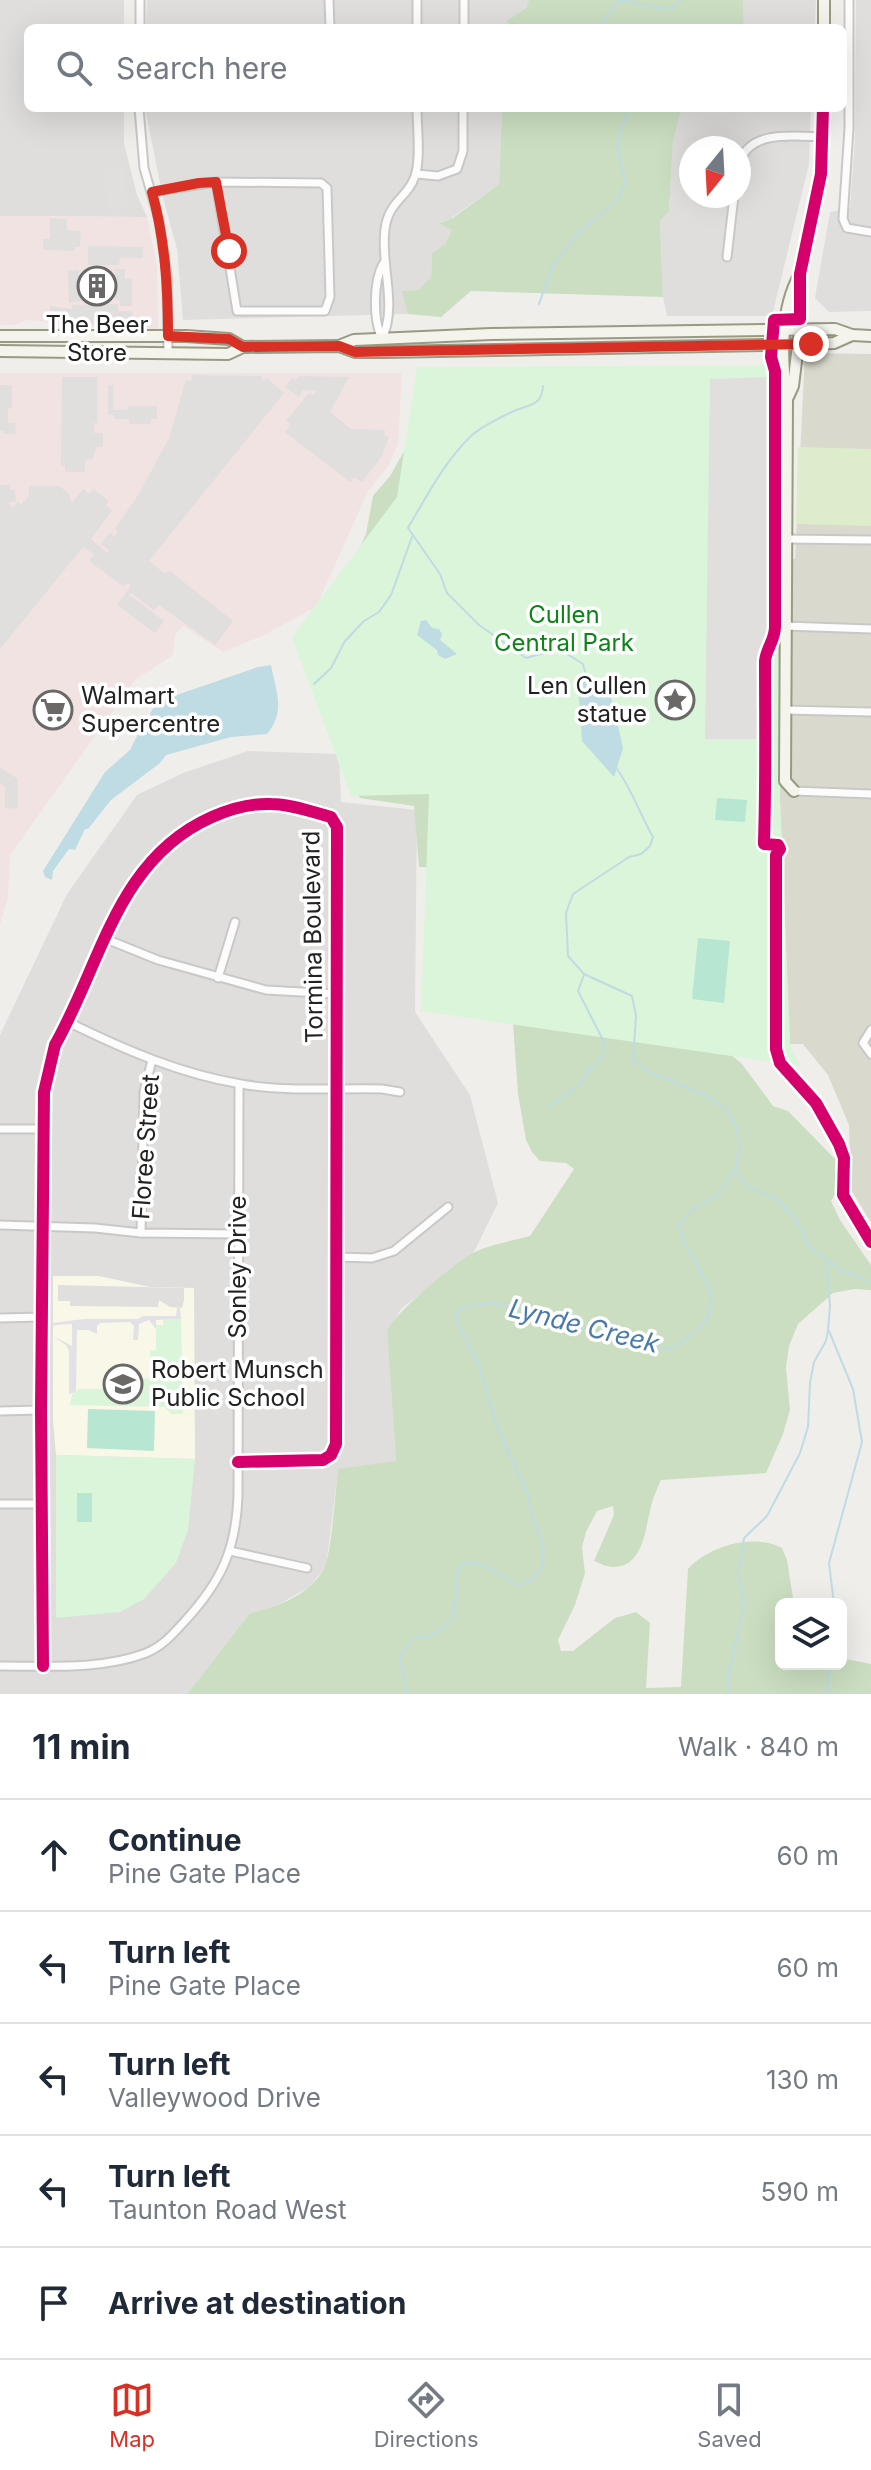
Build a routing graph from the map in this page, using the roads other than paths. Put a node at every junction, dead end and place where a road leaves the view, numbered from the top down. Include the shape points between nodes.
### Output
1 (140, 0) edge
2 (329, 0) edge
3 (417, 0) edge
4 (464, 0) edge
5 (824, 0) edge
6 (849, 0) edge
7 (140, 24) edge
8 (330, 24) edge
9 (417, 24) edge
10 (464, 24) edge
11 (824, 24) edge
12 (139, 112) edge
13 (417, 112) edge
14 (463, 112) edge
15 (823, 112) edge
16 (823, 137) junction
17 (751, 146) edge
18 (417, 174) junction
19 (216, 182) junction
20 (152, 192) junction
21 (733, 208) edge
22 (871, 232) edge
23 (727, 257) dead end
24 (800, 274) junction
25 (786, 329) junction
26 (800, 329) junction
27 (852, 335) junction
28 (0, 336) edge
29 (168, 336) junction
30 (871, 336) edge
31 (382, 339) junction
32 (785, 344) junction
33 (798, 344) junction
34 (339, 346) junction
35 (243, 347) junction
36 (0, 351) edge
37 (168, 352) junction
38 (787, 399) junction
39 (785, 539) junction
40 (871, 540) edge
41 (785, 626) junction
42 (871, 629) edge
43 (785, 710) junction
44 (871, 712) edge
45 (794, 791) joint
46 (871, 794) edge
47 (235, 922) dead end
48 (106, 939) junction
49 (218, 978) junction
50 (337, 994) junction
51 (68, 1022) junction
52 (871, 1030) edge
53 (871, 1054) edge
54 (152, 1060) junction
55 (239, 1084) junction
56 (337, 1088) junction
57 (400, 1092) dead end
58 (0, 1129) edge
59 (43, 1129) junction
60 (448, 1207) dead end
61 (0, 1225) edge
62 (43, 1227) junction
63 (141, 1233) junction
64 (238, 1234) junction
65 (336, 1257) junction
66 (42, 1317) junction
67 (0, 1318) edge
68 (41, 1410) junction
69 (0, 1411) edge
70 (238, 1462) junction
71 (0, 1504) edge
72 (42, 1504) junction
73 (230, 1551) junction
74 (307, 1568) dead end
75 (0, 1666) edge
76 (43, 1666) junction

1 - 7 street
2 - 8 street
3 - 9 street
4 - 10 street
5 - 11 main road
6 - 22 street via 843,219 847,228
12 - 20 street via 144,168
13 - 18 street
14 - 18 street via 463,151 457,169 438,176
15 - 16 main road
16 - 17 street via 764,139
16 - 24 main road via 821,174
18 - 31 street via 388,214 378,274 377,327
19 - 19 street via 237,311 325,311 330,297 327,188 321,183
19 - 20 street
20 - 29 street via 167,275
21 - 23 street
24 - 25 main road via 791,289
24 - 26 main road
25 - 26 main road
25 - 31 main road
25 - 32 main road
26 - 27 main road via 835,329
26 - 33 main road
27 - 30 main road
27 - 33 main road via 834,343
28 - 29 main road
29 - 35 main road via 229,339
29 - 37 street
31 - 34 main road
32 - 33 main road
32 - 34 main road via 383,352
32 - 38 main road
33 - 38 main road
34 - 35 main road
35 - 37 main road via 228,354
36 - 37 main road
38 - 39 main road
39 - 40 street
39 - 41 main road
41 - 42 street
41 - 43 main road
43 - 44 street
43 - 45 main road via 785,781
45 - 46 street
47 - 49 street
48 - 49 street
48 - 50 street, Tormina Boulevard via 140,873 169,842 226,811 270,803 289,806 331,817 337,827
48 - 51 street, Tormina Boulevard
49 - 50 street via 266,990
50 - 56 street, Tormina Boulevard
51 - 54 street
51 - 59 street, Tormina Boulevard via 48,1067
52 - 53 street via 863,1043
54 - 55 street
54 - 63 street, Floree Street via 144,1092
55 - 56 street
55 - 64 street, Sonley Drive
56 - 57 street
56 - 65 street, Tormina Boulevard
58 - 59 street
59 - 62 street, Tormina Boulevard
60 - 65 street via 394,1251 372,1258
61 - 62 street
62 - 63 street
62 - 66 street, Tormina Boulevard
63 - 64 street
64 - 70 street, Sonley Drive
65 - 70 street, Tormina Boulevard via 336,1444 331,1455 323,1460
66 - 67 street
66 - 68 street, Tormina Boulevard
68 - 69 street
68 - 72 street, Tormina Boulevard
70 - 73 street, Sonley Drive via 237,1518
71 - 72 street
72 - 76 street, Tormina Boulevard
73 - 74 street
73 - 76 street, Sonley Drive via 212,1589 164,1644 98,1664
75 - 76 street, Sonley Drive

